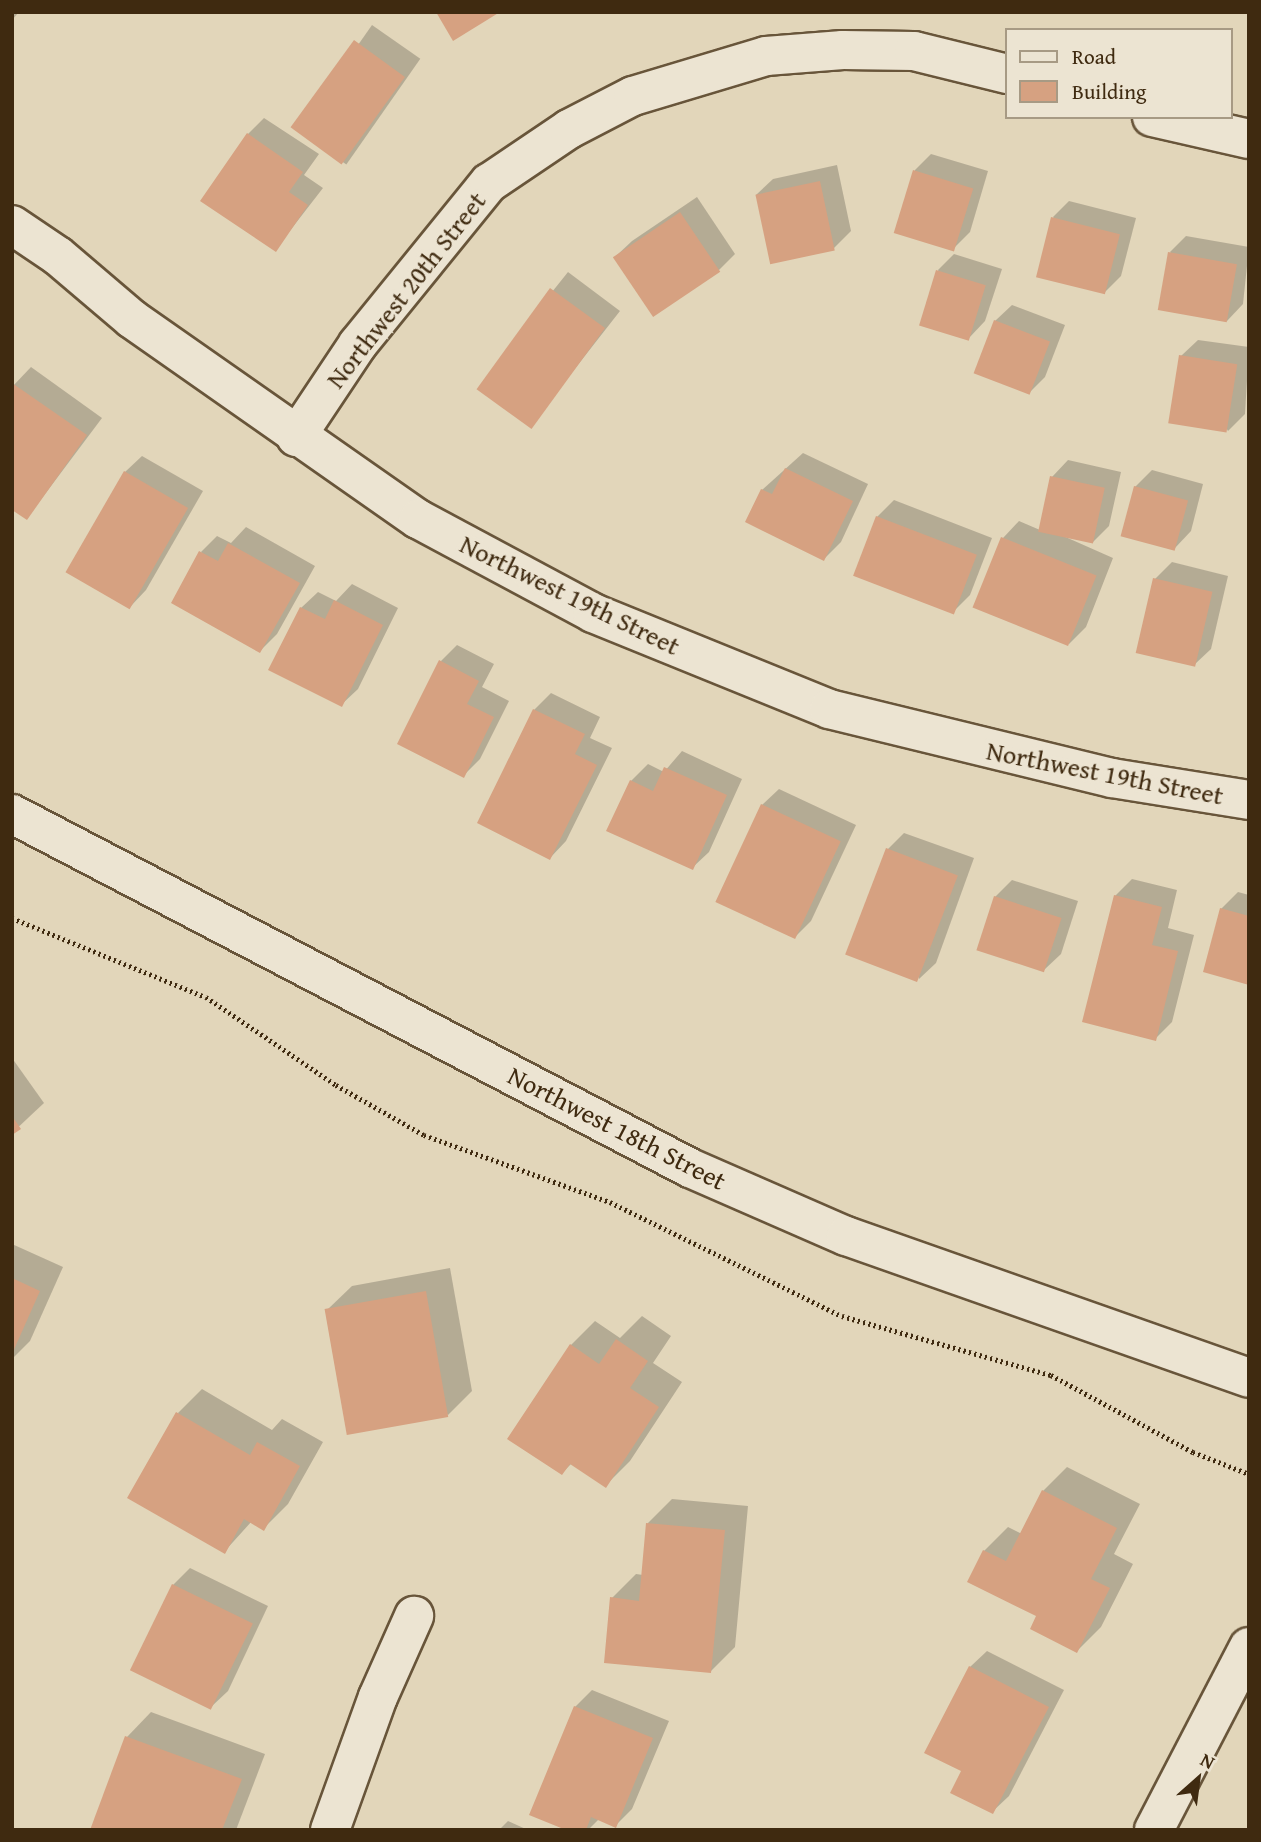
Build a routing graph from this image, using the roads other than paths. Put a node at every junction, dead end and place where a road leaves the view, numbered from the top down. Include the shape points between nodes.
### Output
1 (1006, 74) edge
2 (1161, 119) edge
3 (1249, 139) edge
4 (12, 225) edge
5 (296, 438) junction
6 (1249, 800) edge
7 (12, 814) edge
8 (1249, 1378) edge
9 (414, 1616) dead end
10 (1249, 1647) edge
11 (330, 1830) edge
12 (1154, 1830) edge

1 - 5 street, Northwest 20th Street via 914,51 766,56 681,80 611,107 569,129 489,183 358,344
2 - 3 street
4 - 5 street, Northwest 19th Street
5 - 6 street, Northwest 19th Street via 418,519 593,613 830,709 1057,766
7 - 8 street, Northwest 18th Street via 690,1168 846,1236
9 - 11 street via 378,1697
10 - 12 street

